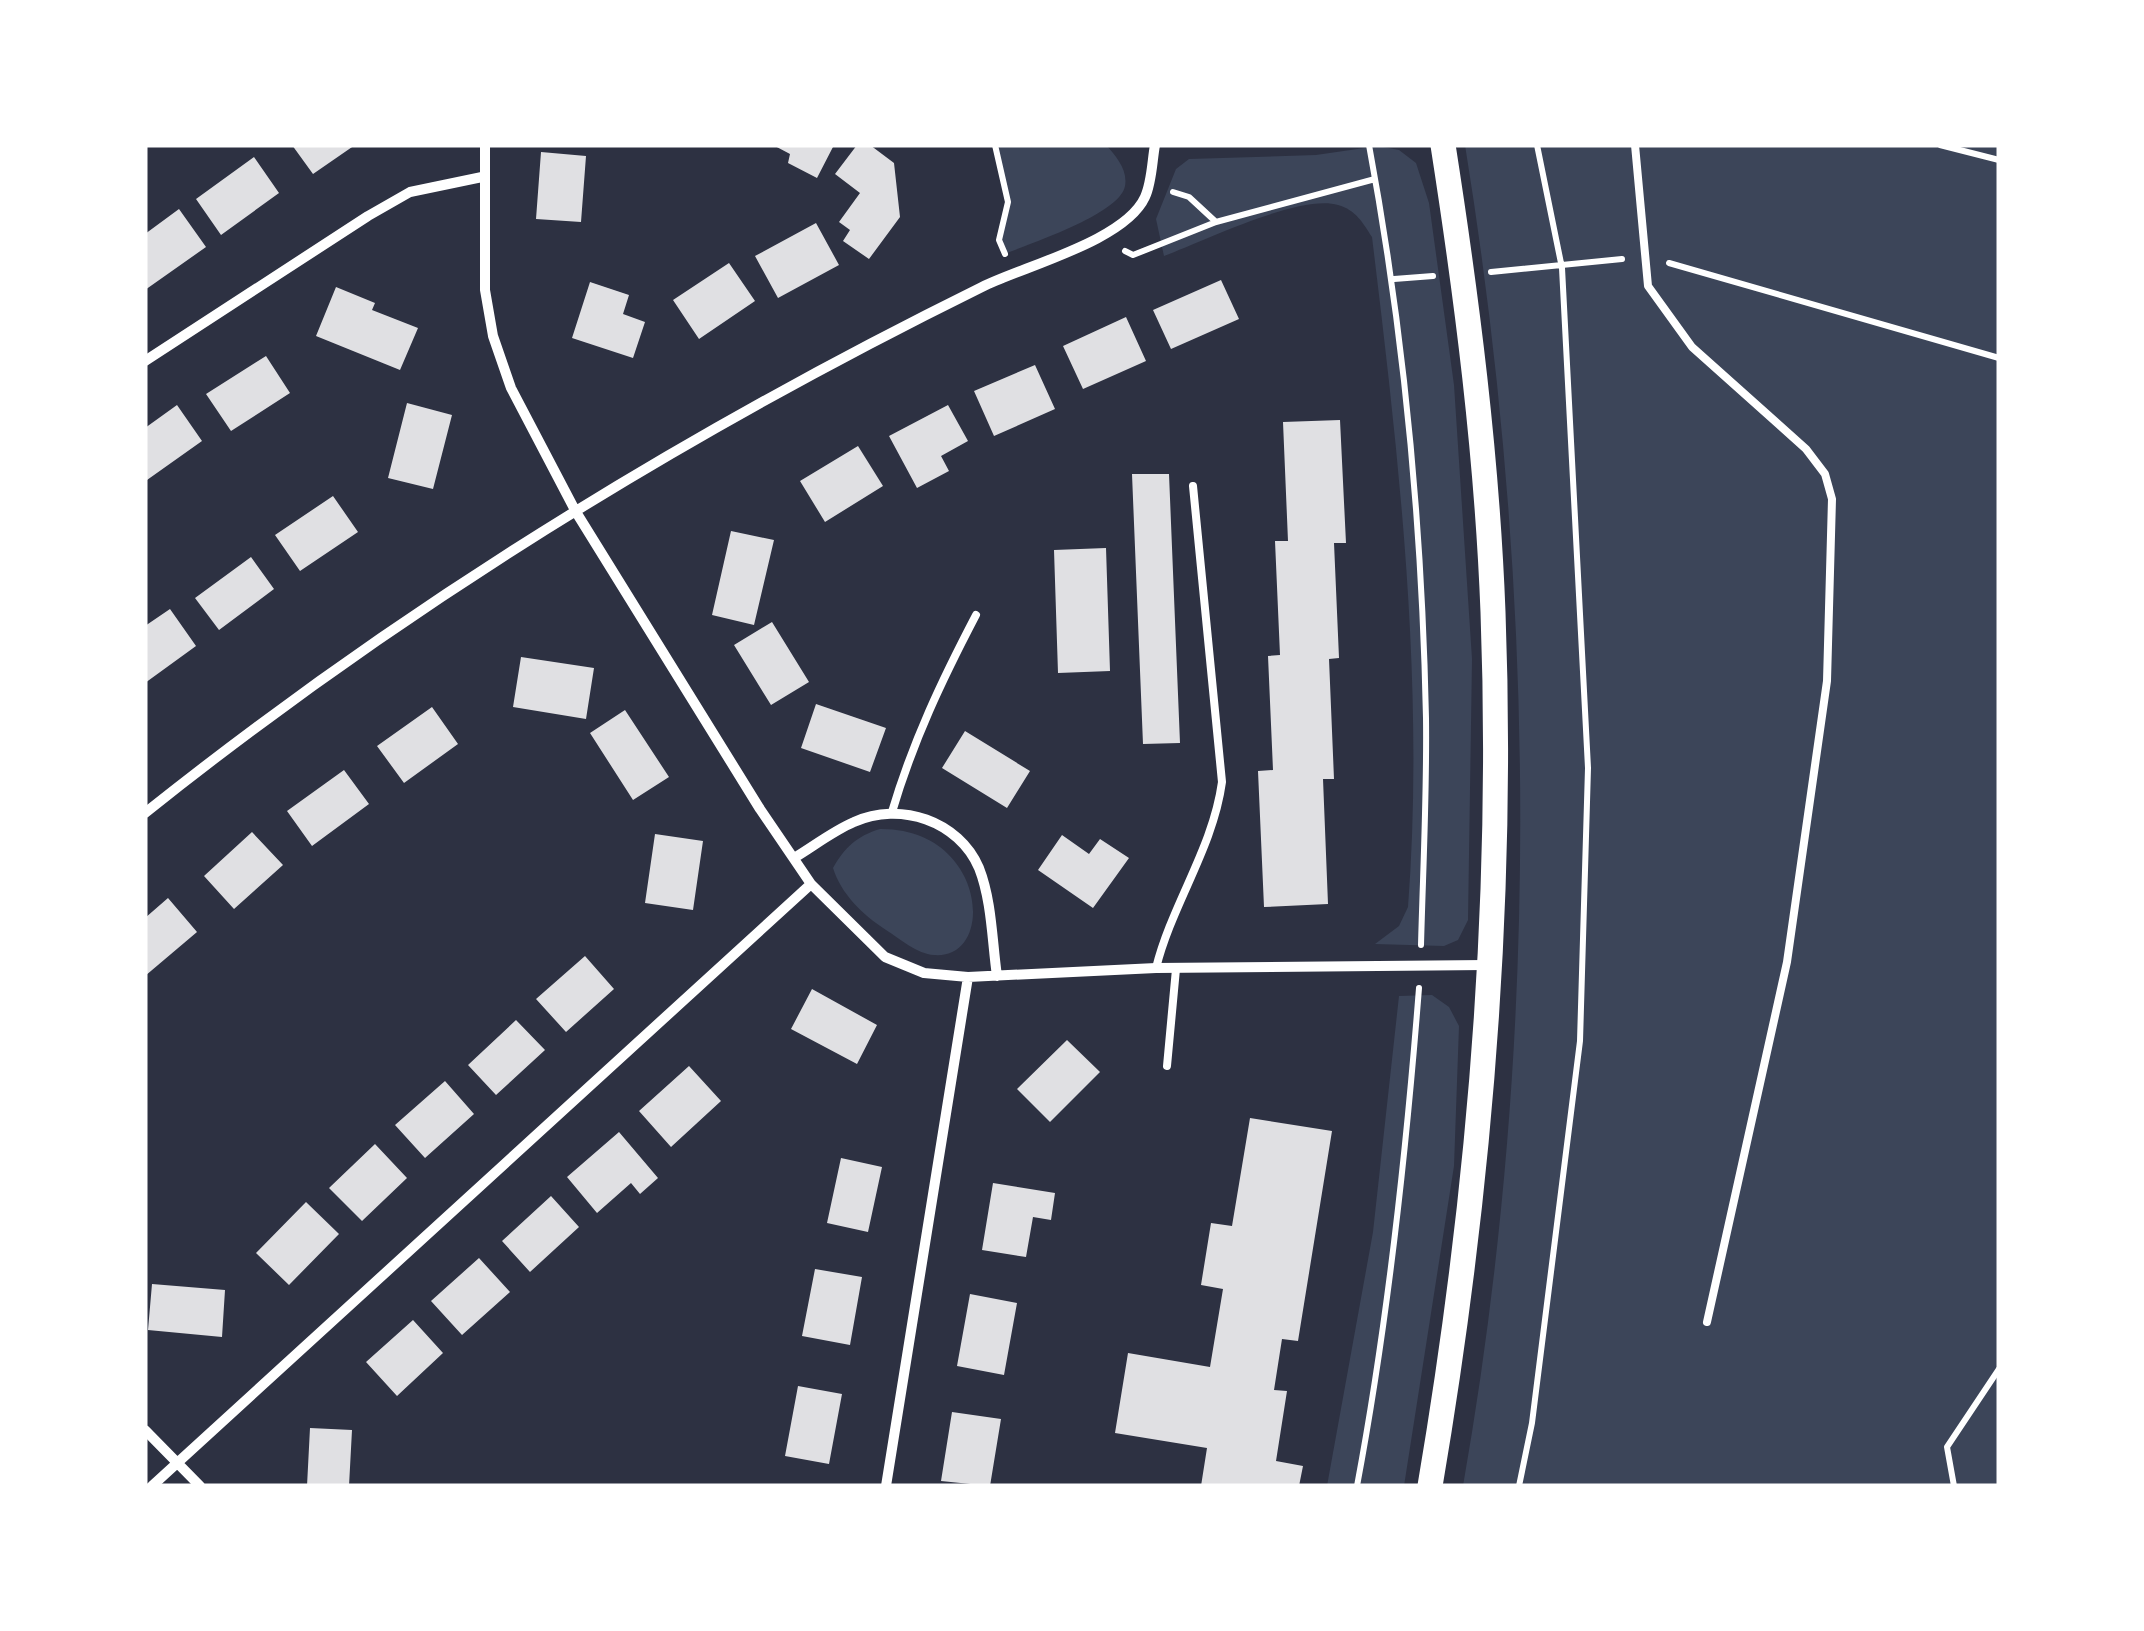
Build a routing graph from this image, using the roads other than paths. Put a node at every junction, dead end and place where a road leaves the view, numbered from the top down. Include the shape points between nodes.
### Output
1 (484, 145) edge
2 (1155, 145) edge
3 (1444, 145) edge
4 (1635, 145) edge
5 (482, 176) junction
6 (145, 362) edge
7 (1192, 486) dead end
8 (576, 512) junction
9 (976, 615) dead end
10 (892, 812) junction
11 (145, 813) edge
12 (794, 858) junction
13 (811, 884) junction
14 (1486, 965) junction
15 (1156, 968) junction
16 (1176, 968) junction
17 (997, 976) junction
18 (968, 977) junction
19 (1166, 1066) dead end
20 (1707, 1322) dead end
21 (145, 1430) edge
22 (177, 1464) junction
23 (152, 1486) edge
24 (200, 1486) edge
25 (886, 1486) edge
26 (1430, 1486) edge

1 - 5 street
2 - 8 street via 1144,198 1128,219 894,330
3 - 14 main road via 1463,273 1493,610 1493,869
4 - 20 lane via 1648,286 1692,347 1806,449 1825,474 1832,499 1826,681 1799,883
5 - 6 street via 410,192
5 - 8 street via 481,249 493,336 511,388
7 - 15 lane via 1222,782 1217,814
8 - 11 street via 336,666
8 - 12 street
9 - 10 lane via 936,688
10 - 12 street via 855,821
10 - 17 street via 938,824 971,851 986,894
12 - 13 street
13 - 18 street via 885,957 924,973
13 - 22 street
14 - 16 street
14 - 26 main road via 1466,1257
15 - 16 street
15 - 17 street
16 - 19 lane
17 - 18 street
18 - 25 street
21 - 22 street
22 - 23 street
22 - 24 street

